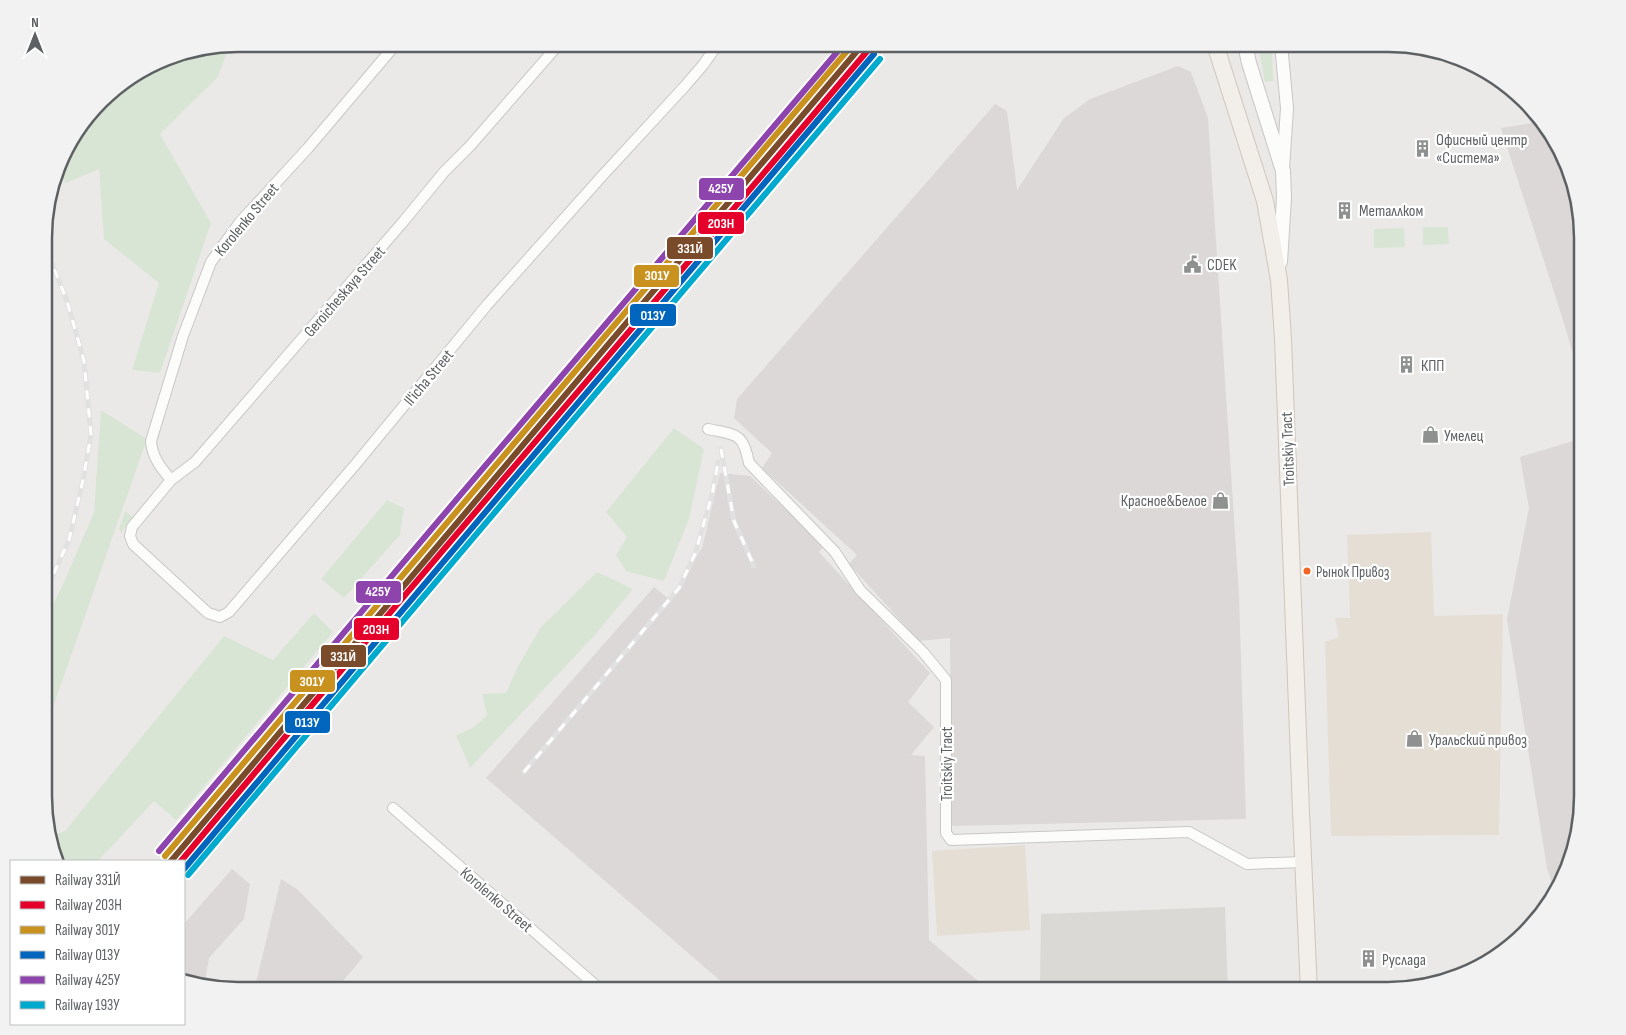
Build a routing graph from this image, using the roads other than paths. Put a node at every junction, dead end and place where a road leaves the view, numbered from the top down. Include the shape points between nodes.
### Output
1 (389, 52) edge
2 (552, 52) edge
3 (712, 52) edge
4 (1218, 52) edge
5 (1247, 52) edge
6 (1282, 52) edge
7 (1287, 108) junction
8 (1263, 110) junction
9 (1283, 171) junction
10 (1279, 280) junction
11 (708, 429) dead end
12 (171, 480) junction
13 (130, 536) joint
14 (393, 808) dead end
15 (1303, 862) junction
16 (592, 982) edge
17 (1309, 982) edge

1 - 12 street, Korolenko Street via 240,222 211,262 183,336 151,441 160,467
2 - 12 street, Geroicheskaya Street via 444,172 195,462
3 - 13 street, Il'icha Street via 487,305 230,612 220,617 208,613 133,544
4 - 10 main road, Troitskiy Tract via 1265,201
5 - 8 main road
6 - 7 street
7 - 8 street via 1274,116
7 - 9 street
8 - 9 main road
9 - 10 main road
10 - 15 main road, Troitskiy Tract via 1284,339
11 - 15 street, Troitskiy Tract via 741,439 749,463 836,552 860,590 923,652 946,680 946,833 951,840 1189,832 1247,864
12 - 13 street, Geroicheskaya Street via 132,527
14 - 16 street, Korolenko Street
15 - 17 main road, Troitskiy Tract

